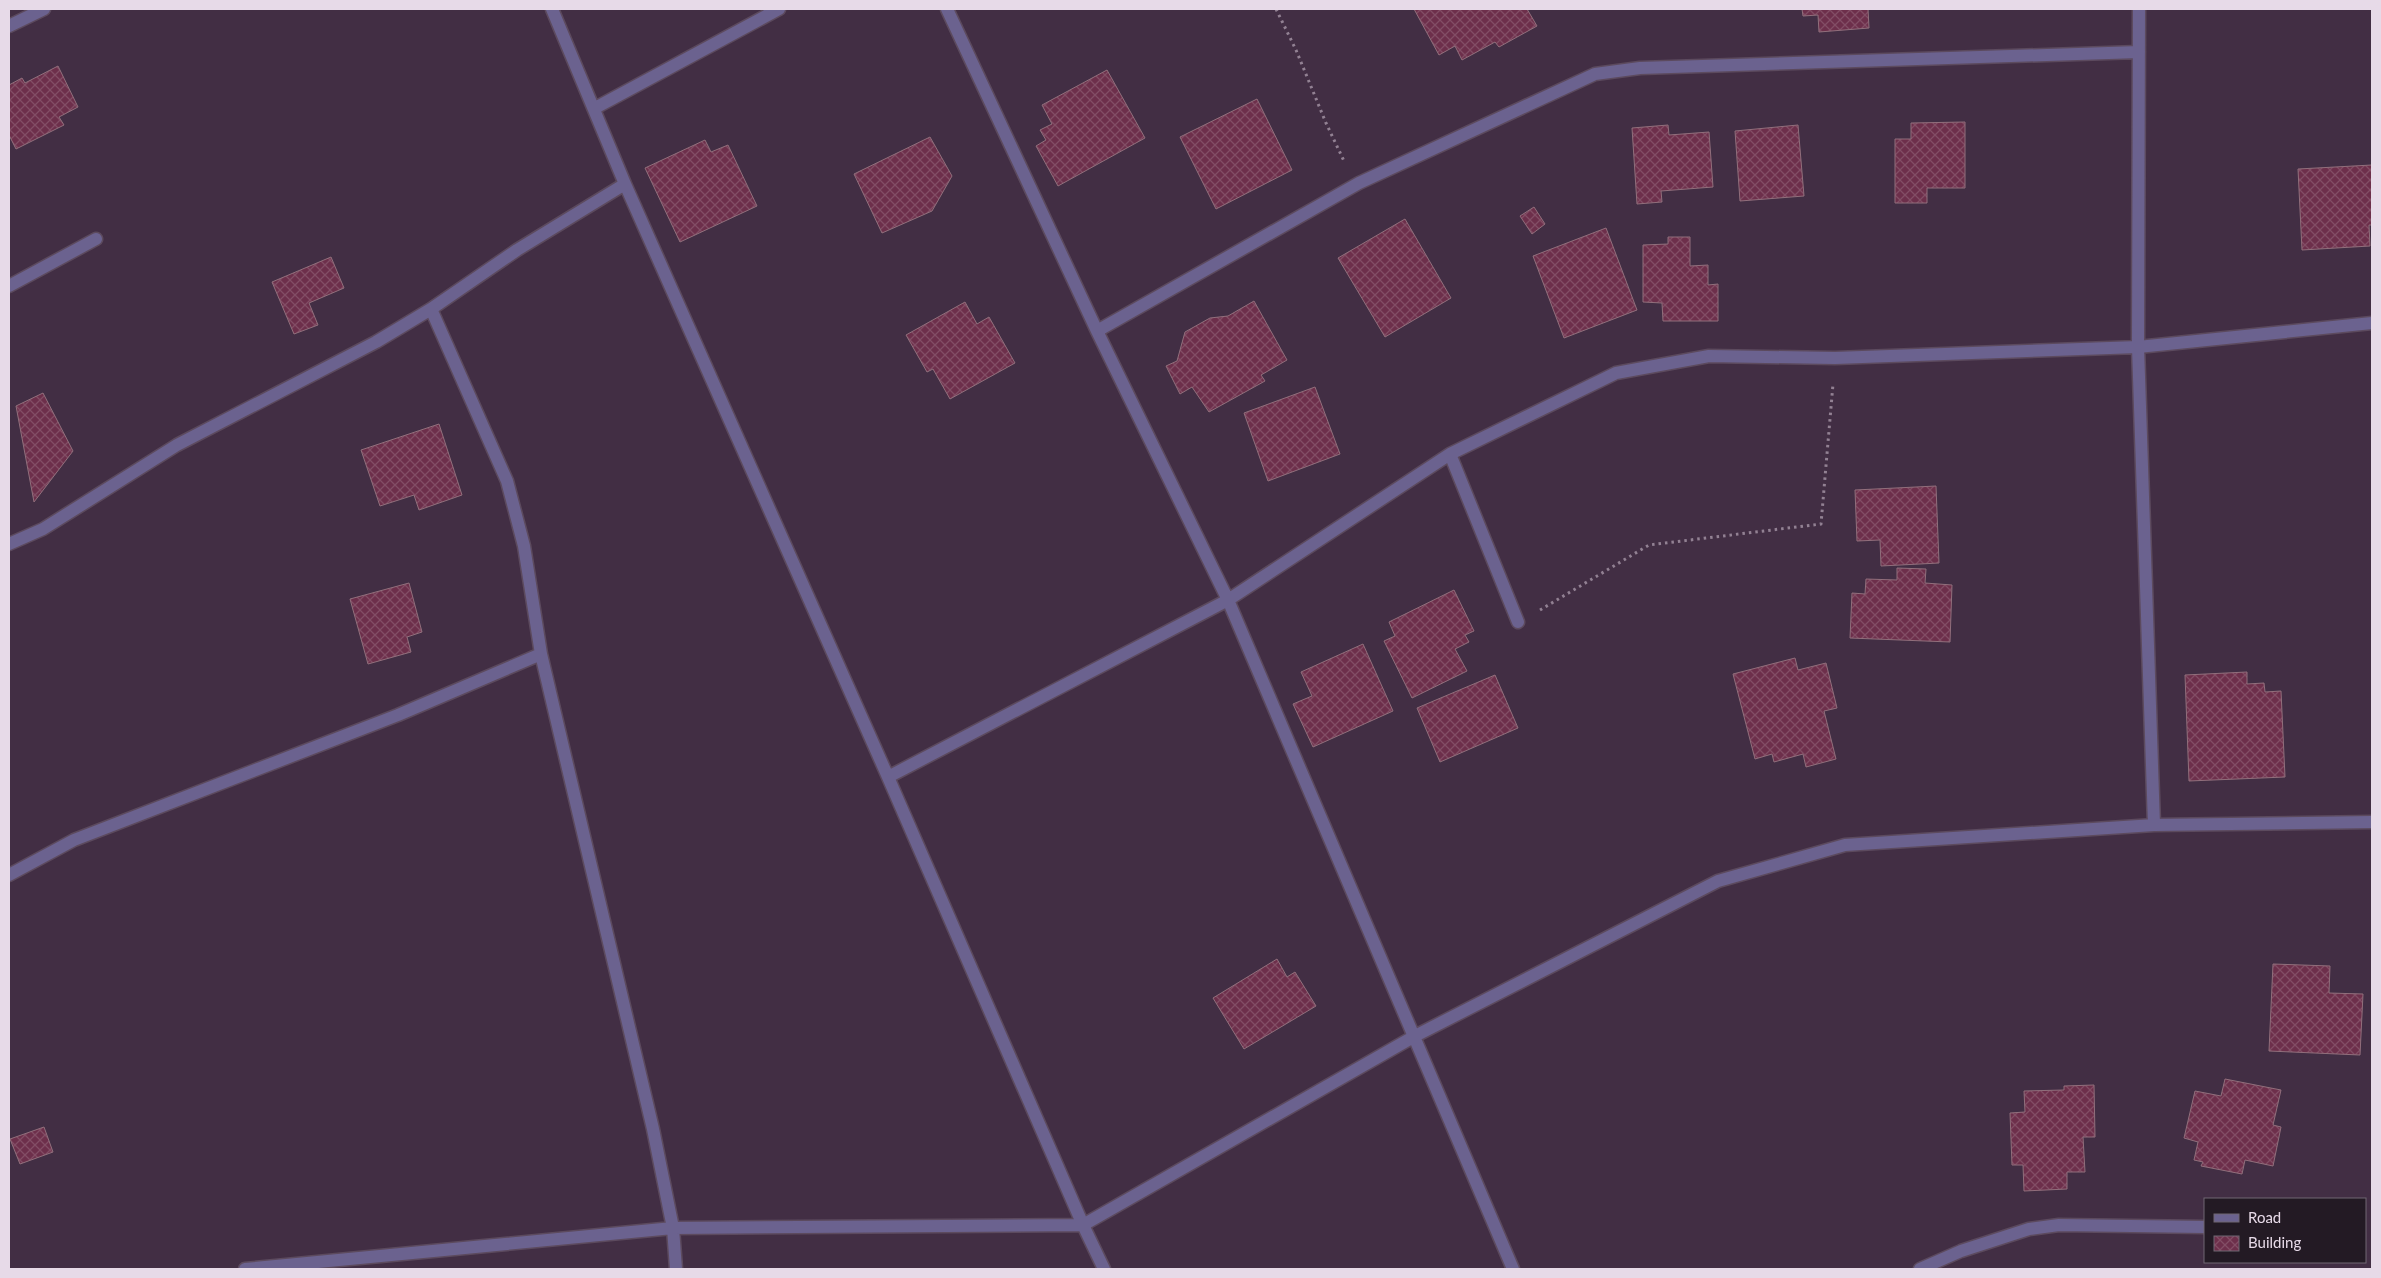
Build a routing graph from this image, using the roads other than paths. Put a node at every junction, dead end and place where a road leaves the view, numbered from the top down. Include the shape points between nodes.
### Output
1 (44, 9) edge
2 (552, 9) edge
3 (779, 9) edge
4 (947, 9) edge
5 (2139, 9) edge
6 (9, 26) edge
7 (2140, 52) junction
8 (595, 108) junction
9 (625, 184) junction
10 (96, 239) dead end
11 (9, 286) edge
12 (431, 309) junction
13 (2372, 323) edge
14 (1097, 331) junction
15 (2138, 347) junction
16 (1450, 454) junction
17 (9, 544) edge
18 (1228, 600) junction
19 (1518, 622) road end
20 (541, 654) junction
21 (888, 777) junction
22 (2372, 822) edge
23 (2154, 825) junction
24 (9, 875) edge
25 (1414, 1036) junction
26 (1083, 1225) junction
27 (2204, 1227) edge
28 (672, 1228) junction
29 (245, 1269) edge
30 (676, 1269) edge
31 (1104, 1269) edge
32 (1513, 1269) edge
33 (1920, 1269) edge

1 - 6 street
2 - 8 street
3 - 8 street
4 - 14 street
5 - 7 street
7 - 14 street via 1640,68 1595,74 1359,183
7 - 15 street
8 - 9 street
9 - 12 street via 517,250
9 - 21 street
10 - 11 street
12 - 17 street via 376,342 177,445 43,529
12 - 20 street via 507,481 524,546
13 - 15 street
14 - 18 street
15 - 16 street via 1835,358 1709,356 1616,373
15 - 23 street
16 - 18 street
16 - 19 street
18 - 21 street
18 - 25 street
20 - 24 street via 398,714 74,840
20 - 28 street via 654,1128
21 - 26 street
22 - 23 street
23 - 25 street via 1845,845 1809,855 1718,881
25 - 26 street
25 - 32 street
26 - 28 street
26 - 31 street
27 - 33 street via 2059,1225 2029,1229 1969,1248
28 - 29 street
28 - 30 street

